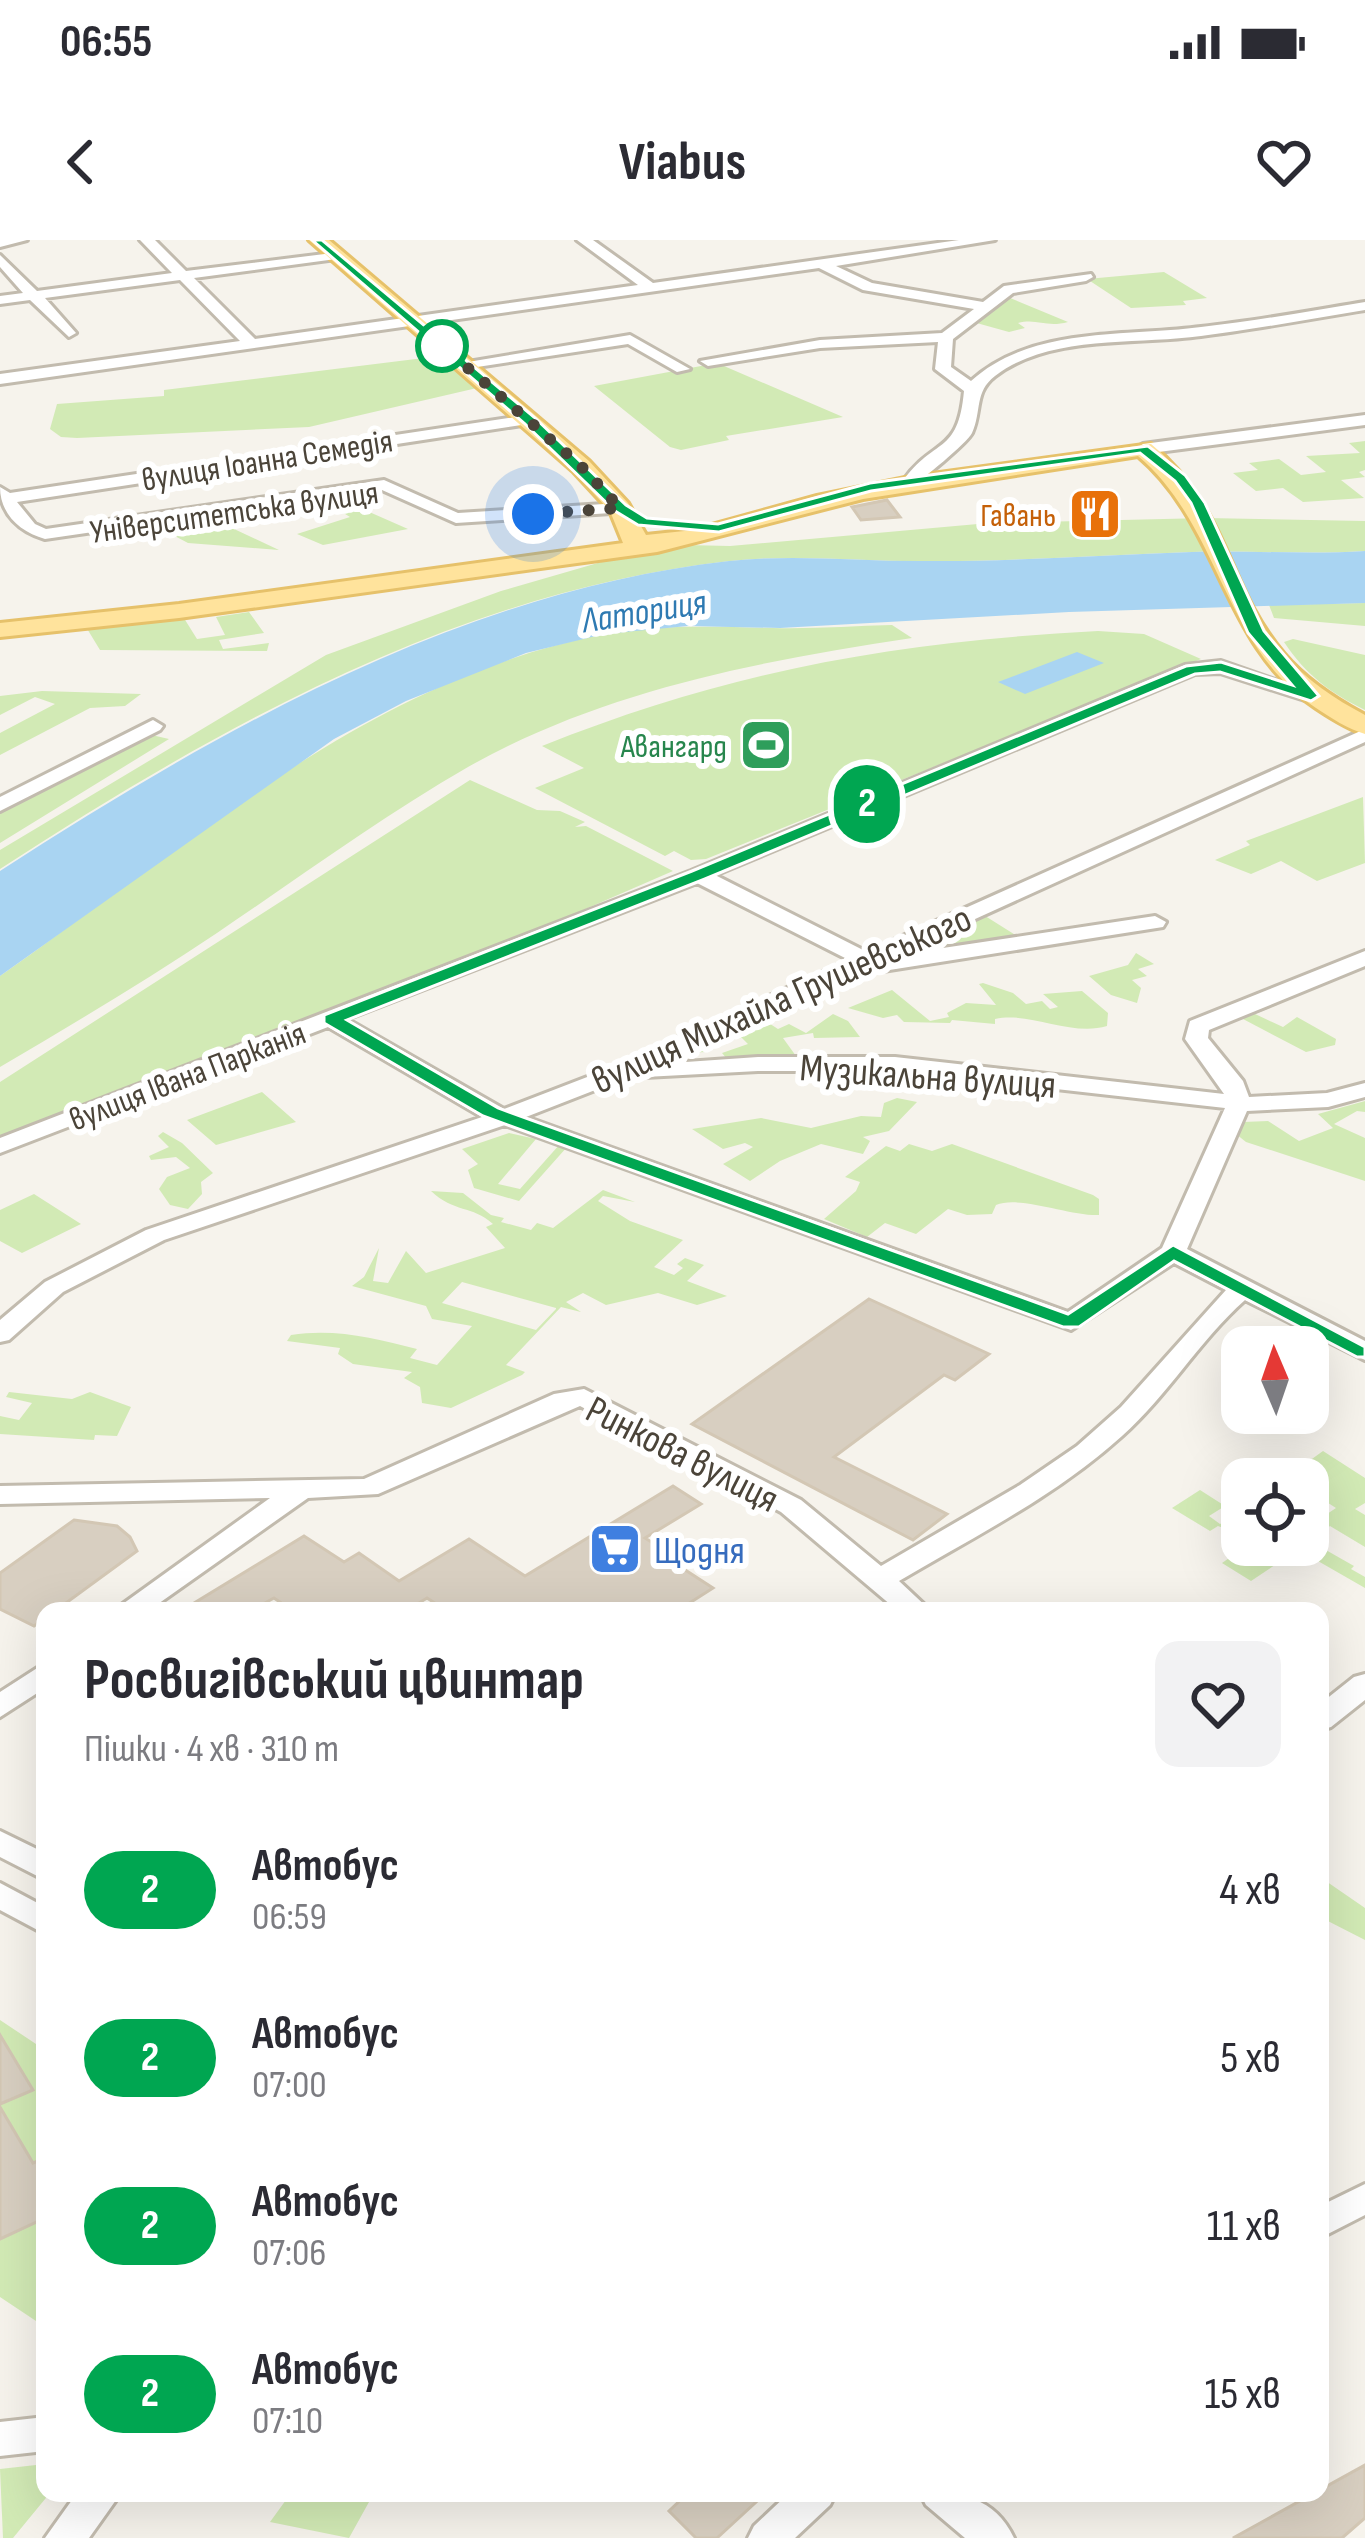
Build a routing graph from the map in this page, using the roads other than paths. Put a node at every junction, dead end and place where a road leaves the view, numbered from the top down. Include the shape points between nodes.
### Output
1 (20, 240) edge
2 (147, 240) edge
3 (318, 240) edge
4 (584, 240) edge
5 (842, 240) edge
6 (988, 240) edge
7 (0, 243) edge
8 (336, 255) junction
9 (870, 257) junction
10 (0, 259) edge
11 (822, 264) junction
12 (184, 276) junction
13 (1085, 277) dead end
14 (651, 288) junction
15 (36, 296) junction
16 (0, 300) edge
17 (983, 306) junction
18 (1365, 306) edge
19 (414, 321) junction
20 (69, 333) dead end
21 (946, 337) junction
22 (252, 344) junction
23 (708, 361) dead end
24 (464, 364) junction
25 (682, 369) dead end
26 (0, 379) edge
27 (972, 389) junction
28 (529, 420) junction
29 (1365, 420) edge
30 (1143, 449) junction
31 (910, 481) junction
32 (2, 495) edge
33 (620, 508) junction
34 (666, 535) junction
35 (628, 539) junction
36 (0, 630) edge
37 (1311, 696) junction
38 (153, 726) dead end
39 (1365, 726) edge
40 (1365, 735) edge
41 (0, 806) edge
42 (698, 875) junction
43 (1155, 922) dead end
44 (1365, 958) edge
45 (866, 960) junction
46 (331, 1019) junction
47 (616, 1074) junction
48 (1365, 1090) edge
49 (1238, 1105) junction
50 (507, 1118) junction
51 (0, 1146) edge
52 (1173, 1252) junction
53 (1243, 1288) junction
54 (0, 1334) edge
55 (1365, 1352) edge
56 (298, 1492) junction
57 (0, 1495) edge
58 (881, 1579) junction
59 (141, 1602) edge
60 (906, 1602) edge
61 (36, 1680) edge
62 (1365, 1684) edge
63 (0, 1707) edge
64 (1329, 1713) edge
65 (0, 1895) edge
66 (36, 1917) edge
67 (1365, 2198) edge
68 (1329, 2218) edge
69 (36, 2435) edge
70 (0, 2439) edge
71 (94, 2502) edge
72 (806, 2502) edge
73 (951, 2502) edge
74 (65, 2538) edge
75 (768, 2538) edge
76 (994, 2538) edge

1 - 7 street
2 - 12 street
3 - 8 main road
4 - 14 street
5 - 9 street
6 - 9 street
8 - 12 street
8 - 19 main road
9 - 11 street
10 - 15 street
11 - 14 street
11 - 17 street via 868,287
12 - 15 street
12 - 22 street
13 - 17 street via 1009,289
14 - 19 street
15 - 16 street
15 - 20 street
17 - 21 street
18 - 27 street via 1062,347 1003,363
19 - 22 street
19 - 24 main road
21 - 23 street
21 - 27 street via 943,369
22 - 26 street
24 - 25 street via 630,339
24 - 28 main road
27 - 31 street via 958,444
28 - 32 street, вулиця Іоанна Семедія
28 - 33 main road
29 - 30 street
30 - 31 main road
30 - 37 main road via 1198,503 1265,648
31 - 34 main road
32 - 33 street, Університетська вулиця via 29,528 45,534 384,485 456,518
33 - 34 main road
33 - 35 main road
34 - 35 main road
35 - 36 main road
37 - 39 main road
37 - 42 street, вулиця Івана Парканія via 1221,667 1192,669
38 - 41 street
40 - 45 street, вулиця Михайла Грушевського
42 - 45 street
42 - 46 street, вулиця Івана Парканія
43 - 45 street via 892,963
44 - 49 street via 1198,1026 1196,1039 1235,1086
45 - 47 street, вулиця Михайла Грушевського
46 - 50 street
46 - 51 street, вулиця Івана Парканія
47 - 49 street, Музикальна вулиця via 895,1064
47 - 50 street, вулиця Михайла Грушевського
48 - 49 street, Музикальна вулиця via 1297,1105
49 - 52 street
50 - 52 street via 1071,1322
50 - 54 street, вулиця Михайла Грушевського via 155,1235 54,1287
52 - 53 street
53 - 55 street
53 - 58 street via 1107,1435
56 - 57 street, Ринкова вулиця
56 - 58 street, Ринкова вулиця via 379,1486 584,1397 791,1507
56 - 59 street
58 - 60 street, Ринкова вулиця
61 - 63 street
62 - 64 street
65 - 66 street
67 - 68 street
69 - 70 street
71 - 74 street
72 - 75 street
73 - 76 street

